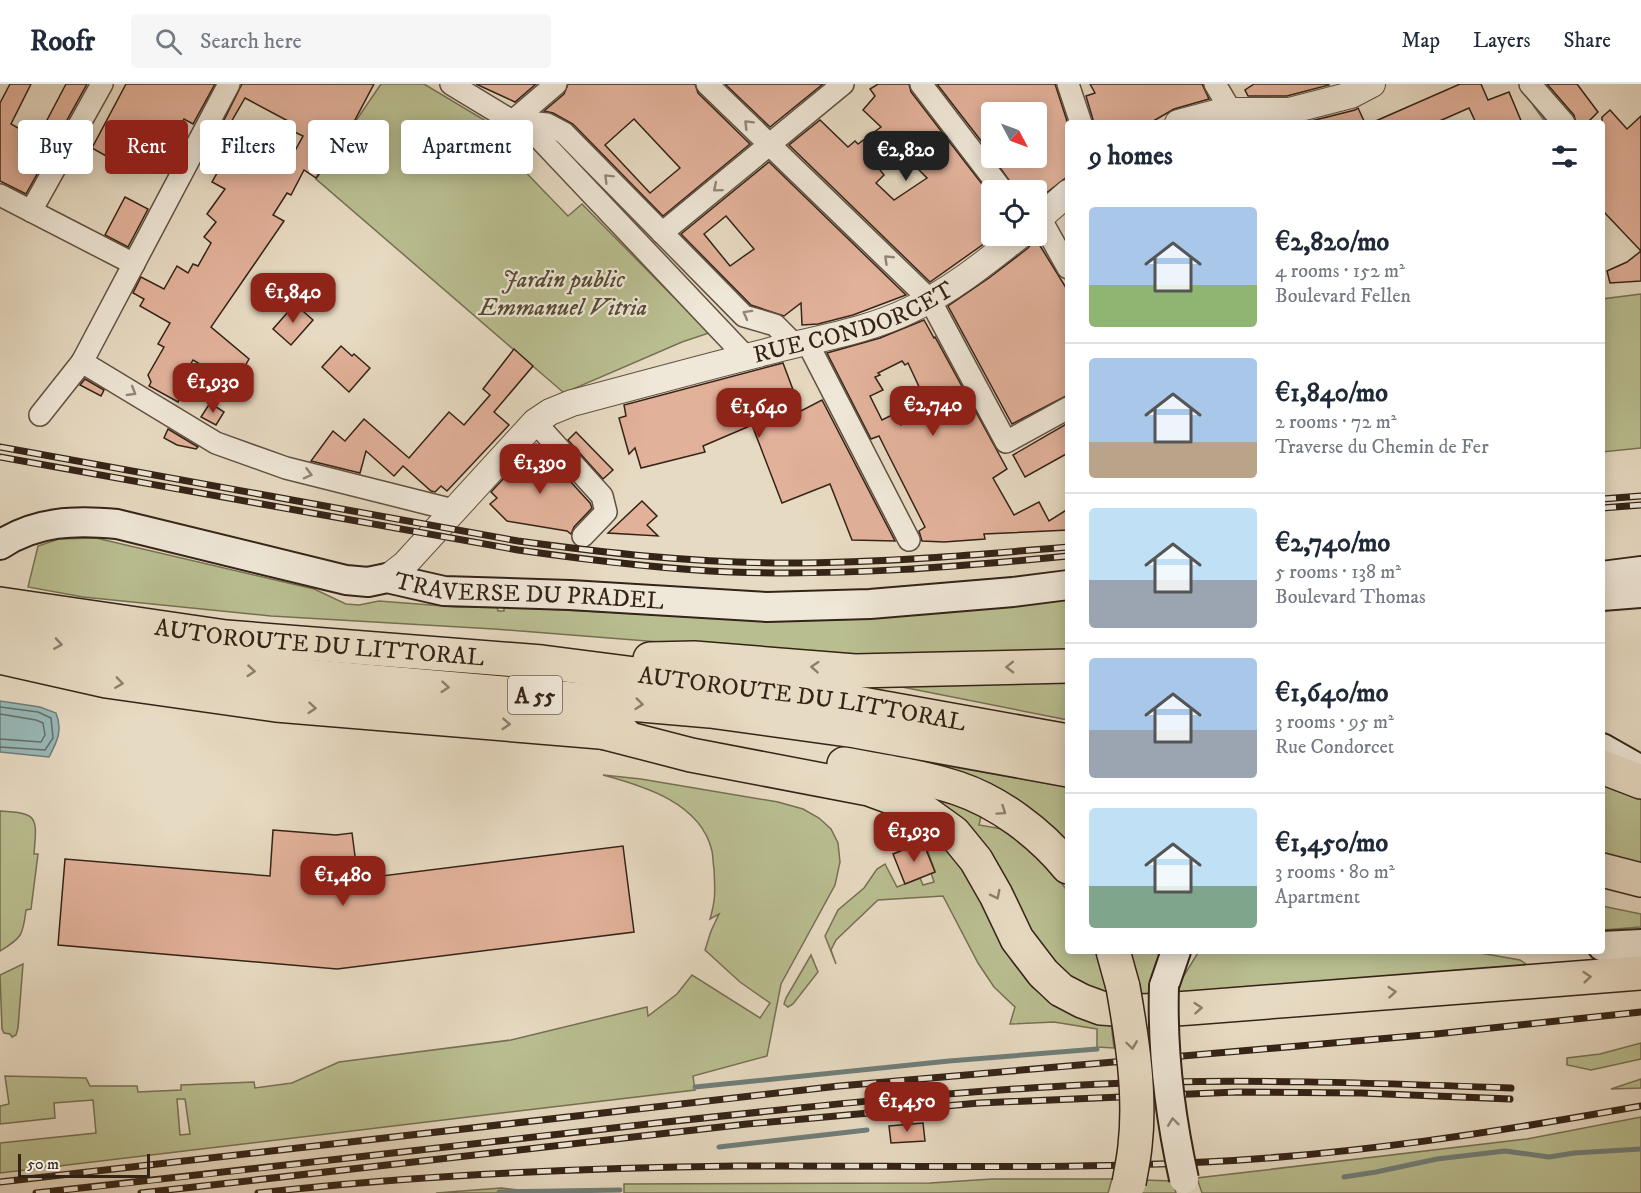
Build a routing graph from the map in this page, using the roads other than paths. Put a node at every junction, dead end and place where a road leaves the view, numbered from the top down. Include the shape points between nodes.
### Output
1 (102, 84) edge
2 (230, 84) edge
3 (451, 84) edge
4 (556, 84) edge
5 (707, 84) edge
6 (843, 84) edge
7 (1068, 84) edge
8 (1215, 84) edge
9 (1372, 84) edge
10 (1530, 84) edge
11 (923, 85) edge
12 (1231, 111) junction
13 (1263, 118) edge
14 (514, 120) joint
15 (1080, 120) edge
16 (1189, 120) edge
17 (1561, 120) edge
18 (533, 122) edge
19 (533, 133) edge
20 (769, 144) junction
21 (994, 180) edge
22 (0, 195) edge
23 (1065, 196) edge
24 (32, 211) junction
25 (1047, 211) edge
26 (662, 232) junction
27 (1047, 234) edge
28 (1006, 246) edge
29 (1065, 263) edge
30 (134, 264) junction
31 (930, 300) junction
32 (801, 343) junction
33 (746, 357) junction
34 (82, 362) junction
35 (1065, 410) edge
36 (40, 415) dead end
37 (536, 422) junction
38 (453, 510) junction
39 (583, 536) dead end
40 (909, 540) dead end
41 (0, 545) edge
42 (1641, 571) edge
43 (1605, 576) edge
44 (387, 578) junction
45 (1065, 585) edge
46 (1641, 593) edge
47 (1605, 596) edge
48 (3, 615) edge
49 (0, 657) edge
50 (542, 662) junction
51 (1065, 666) edge
52 (602, 732) junction
53 (1065, 740) edge
54 (1605, 747) edge
55 (1605, 748) edge
56 (1641, 758) edge
57 (1605, 768) edge
58 (1065, 769) edge
59 (1641, 770) edge
60 (1641, 782) edge
61 (1065, 864) edge
62 (1605, 871) edge
63 (1641, 880) edge
64 (1605, 893) edge
65 (1641, 901) edge
66 (1641, 944) edge
67 (1605, 946) edge
68 (1114, 954) edge
69 (1175, 954) edge
70 (1641, 973) edge
71 (1186, 1186) edge
72 (1127, 1188) edge

1 - 24 street
2 - 30 street
3 - 14 street
4 - 14 street
20 -> 5 street
6 - 20 street
7 - 15 street
8 - 12 street
9 - 13 street via 1351,95
10 - 17 street
11 - 21 street
12 - 13 street
12 - 16 street
26 -> 18 street via 564,133
19 - 33 street
20 -> 26 street
31 -> 20 street
22 - 24 street
23 - 25 street
24 - 30 street
32 -> 26 street via 775,325 744,316
27 - 29 street
28 - 31 street, RUE CONDORCET
30 - 34 street
31 - 32 street, RUE CONDORCET via 862,328
31 - 35 street via 1006,442
32 - 33 street, RUE CONDORCET
32 - 40 street
33 - 37 street, RUE CONDORCET via 572,403
34 - 36 street
34 -> 38 street via 216,443 286,468
37 - 38 street, RUE CONDORCET
37 - 39 street via 602,496 606,512
38 - 44 street, RUE CONDORCET via 405,564
41 - 44 main road, TRAVERSE DU PRADEL via 47,525 82,521 117,524 346,580 368,582
42 - 43 main road
44 - 45 main road, TRAVERSE DU PRADEL via 444,591 767,607 870,604
46 - 47 main road
48 - 50 highway, AUTOROUTE DU LITTORAL / A 55
48 -> 58 highway, AUTOROUTE DU LITTORAL / A 55 via 228,669 710,711 855,731
49 -> 52 highway via 106,681 276,705
51 -> 50 highway via 855,671 694,658
50 - 53 highway, AUTOROUTE DU LITTORAL / A 55 via 851,702
52 -> 61 highway via 746,748 908,775 958,789 993,805 1042,838
52 -> 70 highway via 691,755 869,789 918,807 954,833 976,860 1017,939 1043,973 1061,990 1101,1008 1144,1011
54 - 56 main road
55 - 59 main road
57 - 60 highway
62 - 63 highway
64 - 65 highway
66 - 67 main road
68 -> 72 highway, bridge via 1133,1056 1137,1116
71 -> 69 main road, bridge via 1176,1142 1162,1027 1164,986

